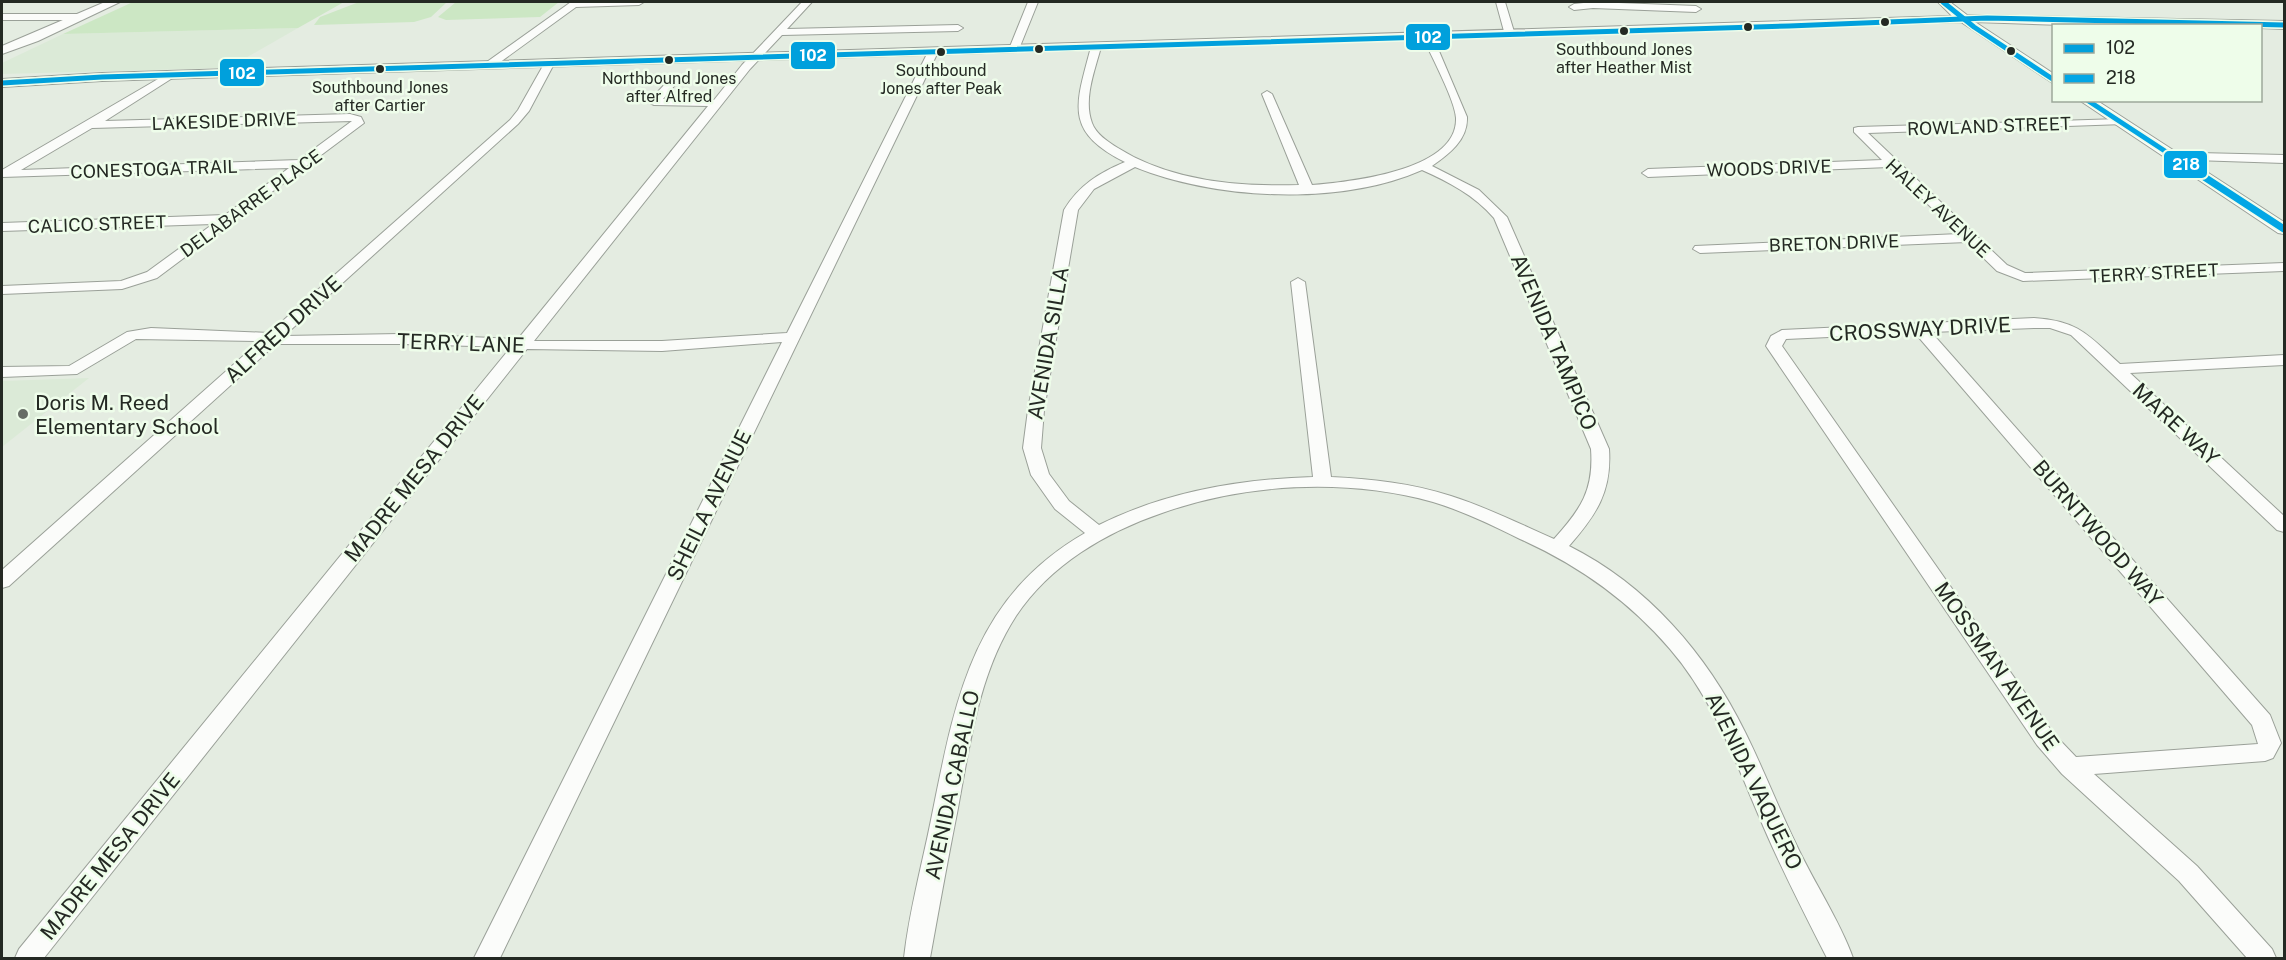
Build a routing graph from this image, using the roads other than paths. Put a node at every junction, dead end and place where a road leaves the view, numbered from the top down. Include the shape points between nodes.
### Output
1 (114, 2) edge
2 (574, 2) edge
3 (639, 2) edge
4 (807, 2) edge
5 (1033, 2) edge
6 (1500, 2) edge
7 (1943, 2) edge
8 (1969, 3) dead end
9 (1693, 5) edge
10 (1574, 7) dead end
11 (2, 16) edge
12 (78, 17) junction
13 (1965, 21) junction
14 (1990, 21) junction
15 (2223, 24) edge
16 (2262, 25) edge
17 (2284, 25) edge
18 (958, 28) dead end
19 (1710, 29) junction
20 (778, 32) junction
21 (2008, 33) dead end
22 (1510, 35) junction
23 (1428, 37) junction
24 (34, 38) junction
25 (1096, 47) junction
26 (1014, 49) junction
27 (2, 50) edge
28 (933, 52) junction
29 (2, 56) edge
30 (755, 58) junction
31 (549, 64) junction
32 (488, 66) junction
33 (170, 75) junction
34 (2, 78) edge
35 (56, 79) junction
36 (2052, 79) edge
37 (2, 83) edge
38 (670, 84) dead end
39 (1267, 94) dead end
40 (2089, 102) edge
41 (2114, 102) edge
42 (717, 103) junction
43 (357, 119) joint
44 (2120, 122) junction
45 (91, 125) junction
46 (1858, 130) joint
47 (2198, 157) junction
48 (2284, 159) edge
49 (1135, 162) junction
50 (304, 164) junction
51 (1890, 164) junction
52 (1423, 166) junction
53 (1648, 173) dead end
54 (2, 175) edge
55 (1307, 189) junction
56 (2234, 196) junction
57 (2284, 213) edge
58 (229, 219) junction
59 (2284, 223) edge
60 (2, 227) edge
61 (2284, 229) edge
62 (1969, 238) junction
63 (1700, 249) dead end
64 (2284, 267) edge
65 (2023, 278) joint
66 (1298, 282) dead end
67 (2, 290) edge
68 (2065, 327) joint
69 (1919, 328) junction
70 (791, 337) junction
71 (273, 338) junction
72 (1776, 339) joint
73 (522, 344) junction
74 (2284, 360) edge
75 (2118, 369) junction
76 (2, 372) edge
77 (1323, 482) junction
78 (2284, 526) edge
79 (1097, 533) junction
80 (1556, 548) junction
81 (2, 581) edge
82 (2070, 767) junction
83 (28, 958) edge
84 (487, 958) edge
85 (917, 958) edge
86 (1840, 958) edge
87 (2263, 958) edge

1 - 12 main road
2 - 3 street
2 - 32 street
4 - 20 street, MADRE MESA DRIVE
5 - 26 street
6 - 22 street
7 - 13 main road
8 - 14 main road
9 - 10 street
9 - 19 street
11 - 12 street
12 - 24 main road
13 - 14 main road
13 - 19 main road
13 - 36 main road
14 - 15 main road
14 - 21 main road
16 - 17 main road
18 - 20 street
19 - 22 main road
20 - 30 street, MADRE MESA DRIVE
22 - 23 main road
23 - 25 main road
23 - 52 street via 1463,122 1458,138
24 - 27 main road
24 - 29 main road
25 - 26 main road
25 - 49 street via 1085,98 1085,119 1100,141
26 - 28 main road
28 - 30 main road
28 - 70 street, SHEILA AVENUE
30 - 31 main road
30 - 42 street, MADRE MESA DRIVE
31 - 32 main road
31 - 71 street, ALFRED DRIVE via 514,122
32 - 33 main road
33 - 35 main road
33 - 45 street
34 - 35 main road
35 - 37 main road
38 - 42 street via 654,102
39 - 55 street
40 - 44 main road
41 - 47 main road
42 - 73 street, MADRE MESA DRIVE
43 - 45 street, LAKESIDE DRIVE
43 - 50 street, DELABARRE PLACE via 358,123
44 - 46 street, ROWLAND STREET
44 - 56 main road
45 - 54 street
46 - 51 street, HALEY AVENUE
47 - 48 street
47 - 57 main road
49 - 55 street via 1191,180 1231,187
49 - 79 street, AVENIDA SILLA via 1089,186 1071,210 1032,448 1040,475 1062,505
50 - 54 street, CONESTOGA TRAIL
50 - 58 street, DELABARRE PLACE
51 - 53 street, WOODS DRIVE
51 - 62 street, HALEY AVENUE
52 - 55 street via 1389,178
52 - 80 street, AVENIDA TAMPICO via 1466,186 1500,217 1600,449 1602,470 1589,510
56 - 59 main road
56 - 61 main road
58 - 60 street, CALICO STREET
58 - 67 street, DELABARRE PLACE via 139,281
62 - 63 street, BRETON DRIVE
62 - 65 street, HALEY AVENUE via 2002,268
64 - 65 street, TERRY STREET
66 - 77 street
68 - 69 street, CROSSWAY DRIVE via 2034,323
68 - 75 street, MARE WAY
69 - 72 street, CROSSWAY DRIVE
69 - 82 street, BURNTWOOD WAY via 2262,721 2270,743 2265,752
70 - 73 street, TERRY LANE via 662,346
70 - 84 street, SHEILA AVENUE
71 - 73 street, TERRY LANE
71 - 76 street, TERRY LANE via 132,335 71,371
71 - 81 street, ALFRED DRIVE
72 - 82 street, MOSSMAN AVENUE via 1774,346 2045,739
73 - 83 street, MADRE MESA DRIVE
74 - 75 street
75 - 78 street, MARE WAY
77 - 79 street, AVENIDA CABALLO via 1253,486 1201,495 1164,504
77 - 80 street, AVENIDA VAQUERO via 1375,485 1439,498
79 - 85 street, AVENIDA CABALLO via 1039,577 1010,610 973,680
80 - 86 street, AVENIDA VAQUERO via 1612,582 1653,617 1708,685
82 - 87 street, MOSSMAN AVENUE via 2177,862

